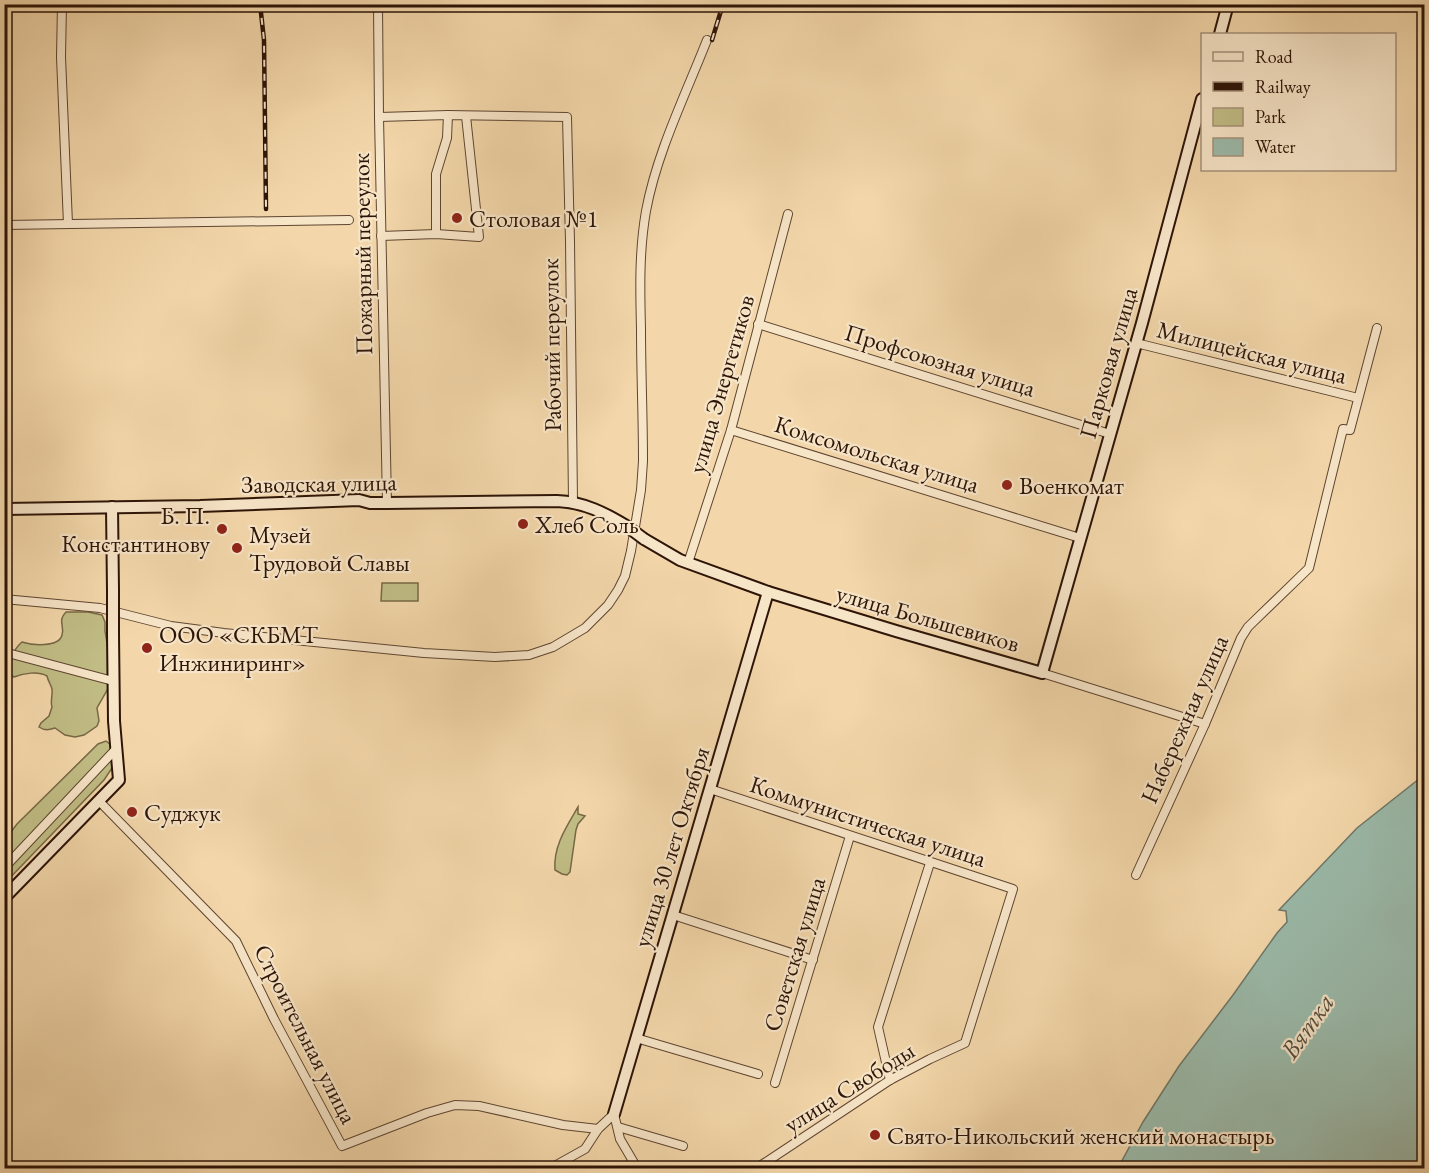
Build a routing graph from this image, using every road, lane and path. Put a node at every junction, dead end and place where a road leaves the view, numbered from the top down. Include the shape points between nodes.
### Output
1 (62, 4) edge
2 (378, 4) edge
3 (1228, 4) edge
4 (1220, 33) edge
5 (708, 40) dead end
6 (1201, 106) edge
7 (448, 116) junction
8 (466, 116) junction
9 (379, 117) junction
10 (788, 214) dead end
11 (349, 220) dead end
12 (68, 224) junction
13 (4, 225) edge
14 (436, 234) junction
15 (381, 236) junction
16 (758, 324) junction
17 (1377, 328) dead end
18 (1136, 343) junction
19 (1358, 398) junction
20 (731, 430) junction
21 (1110, 434) junction
22 (573, 502) junction
23 (387, 503) junction
24 (112, 507) junction
25 (4, 509) edge
26 (1080, 537) junction
27 (644, 539) joint
28 (688, 563) junction
29 (768, 592) junction
30 (4, 599) edge
31 (4, 652) edge
32 (1042, 673) junction
33 (113, 681) junction
34 (1205, 724) junction
35 (116, 749) junction
36 (710, 789) junction
37 (99, 801) junction
38 (850, 836) junction
39 (930, 863) junction
40 (4, 868) edge
41 (1136, 875) dead end
42 (4, 898) edge
43 (673, 915) junction
44 (813, 960) junction
45 (636, 1038) junction
46 (965, 1043) joint
47 (758, 1074) dead end
48 (890, 1080) junction
49 (775, 1083) dead end
50 (614, 1114) junction
51 (618, 1127) junction
52 (598, 1129) junction
53 (683, 1146) dead end
54 (551, 1168) edge
55 (637, 1168) edge
56 (757, 1168) edge

1 - 12 street
2 - 9 street, Пожарный переулок
3 - 4 street
5 - 30 street via 659,162 641,244 643,468 632,551 614,597 585,628 538,652 495,657 171,626 100,608
6 - 18 street, Парковая улица
7 - 8 street
7 - 9 street
7 - 14 street via 447,138 436,174
8 - 14 street via 479,237
8 - 22 street, Рабочий переулок via 567,117
9 - 15 street, Пожарный переулок
10 - 16 street, улица Энергетиков
11 - 12 street
12 - 13 street
14 - 15 street
15 - 23 street, Пожарный переулок
16 - 20 street, улица Энергетиков
16 - 21 street, Профсоюзная улица
17 - 19 street, Набережная улица
18 - 19 street, Милицейская улица
18 - 21 street, Парковая улица
19 - 34 street, Набережная улица via 1350,430 1343,429 1310,568 1248,627
20 - 26 street, Комсомольская улица
20 - 28 street, улица Энергетиков
21 - 26 street, Парковая улица
22 - 23 street, Заводская улица
22 - 27 street, Заводская улица, bridge via 603,513
23 - 24 street, Заводская улица via 359,500
24 - 25 street, Заводская улица
24 - 33 street, bridge
26 - 32 street, Парковая улица
27 - 28 street, улица Большевиков
28 - 29 street, улица Большевиков
29 - 32 street, улица Большевиков
29 - 36 street, улица 30 лет Октября
31 - 33 street
32 - 34 street, улица Большевиков
33 - 35 street
34 - 41 street, Набережная улица
35 - 37 street via 119,780
35 - 40 street
36 - 38 street, Коммунистическая улица
36 - 43 street, улица 30 лет Октября
37 - 42 street
37 - 52 street, Строительная улица via 236,941 342,1146 455,1105
38 - 39 street, Коммунистическая улица
38 - 44 street, Советская улица
39 - 46 street, Коммунистическая улица via 1013,889
39 - 48 street via 878,1027
43 - 44 street
43 - 45 street, улица 30 лет Октября
44 - 49 street, Советская улица
45 - 47 street
45 - 50 street, улица 30 лет Октября
46 - 48 street, улица Свободы
48 - 56 street, улица Свободы
50 - 51 street
50 - 52 street
51 - 53 street
51 - 55 street via 620,1139
52 - 54 street via 585,1149

